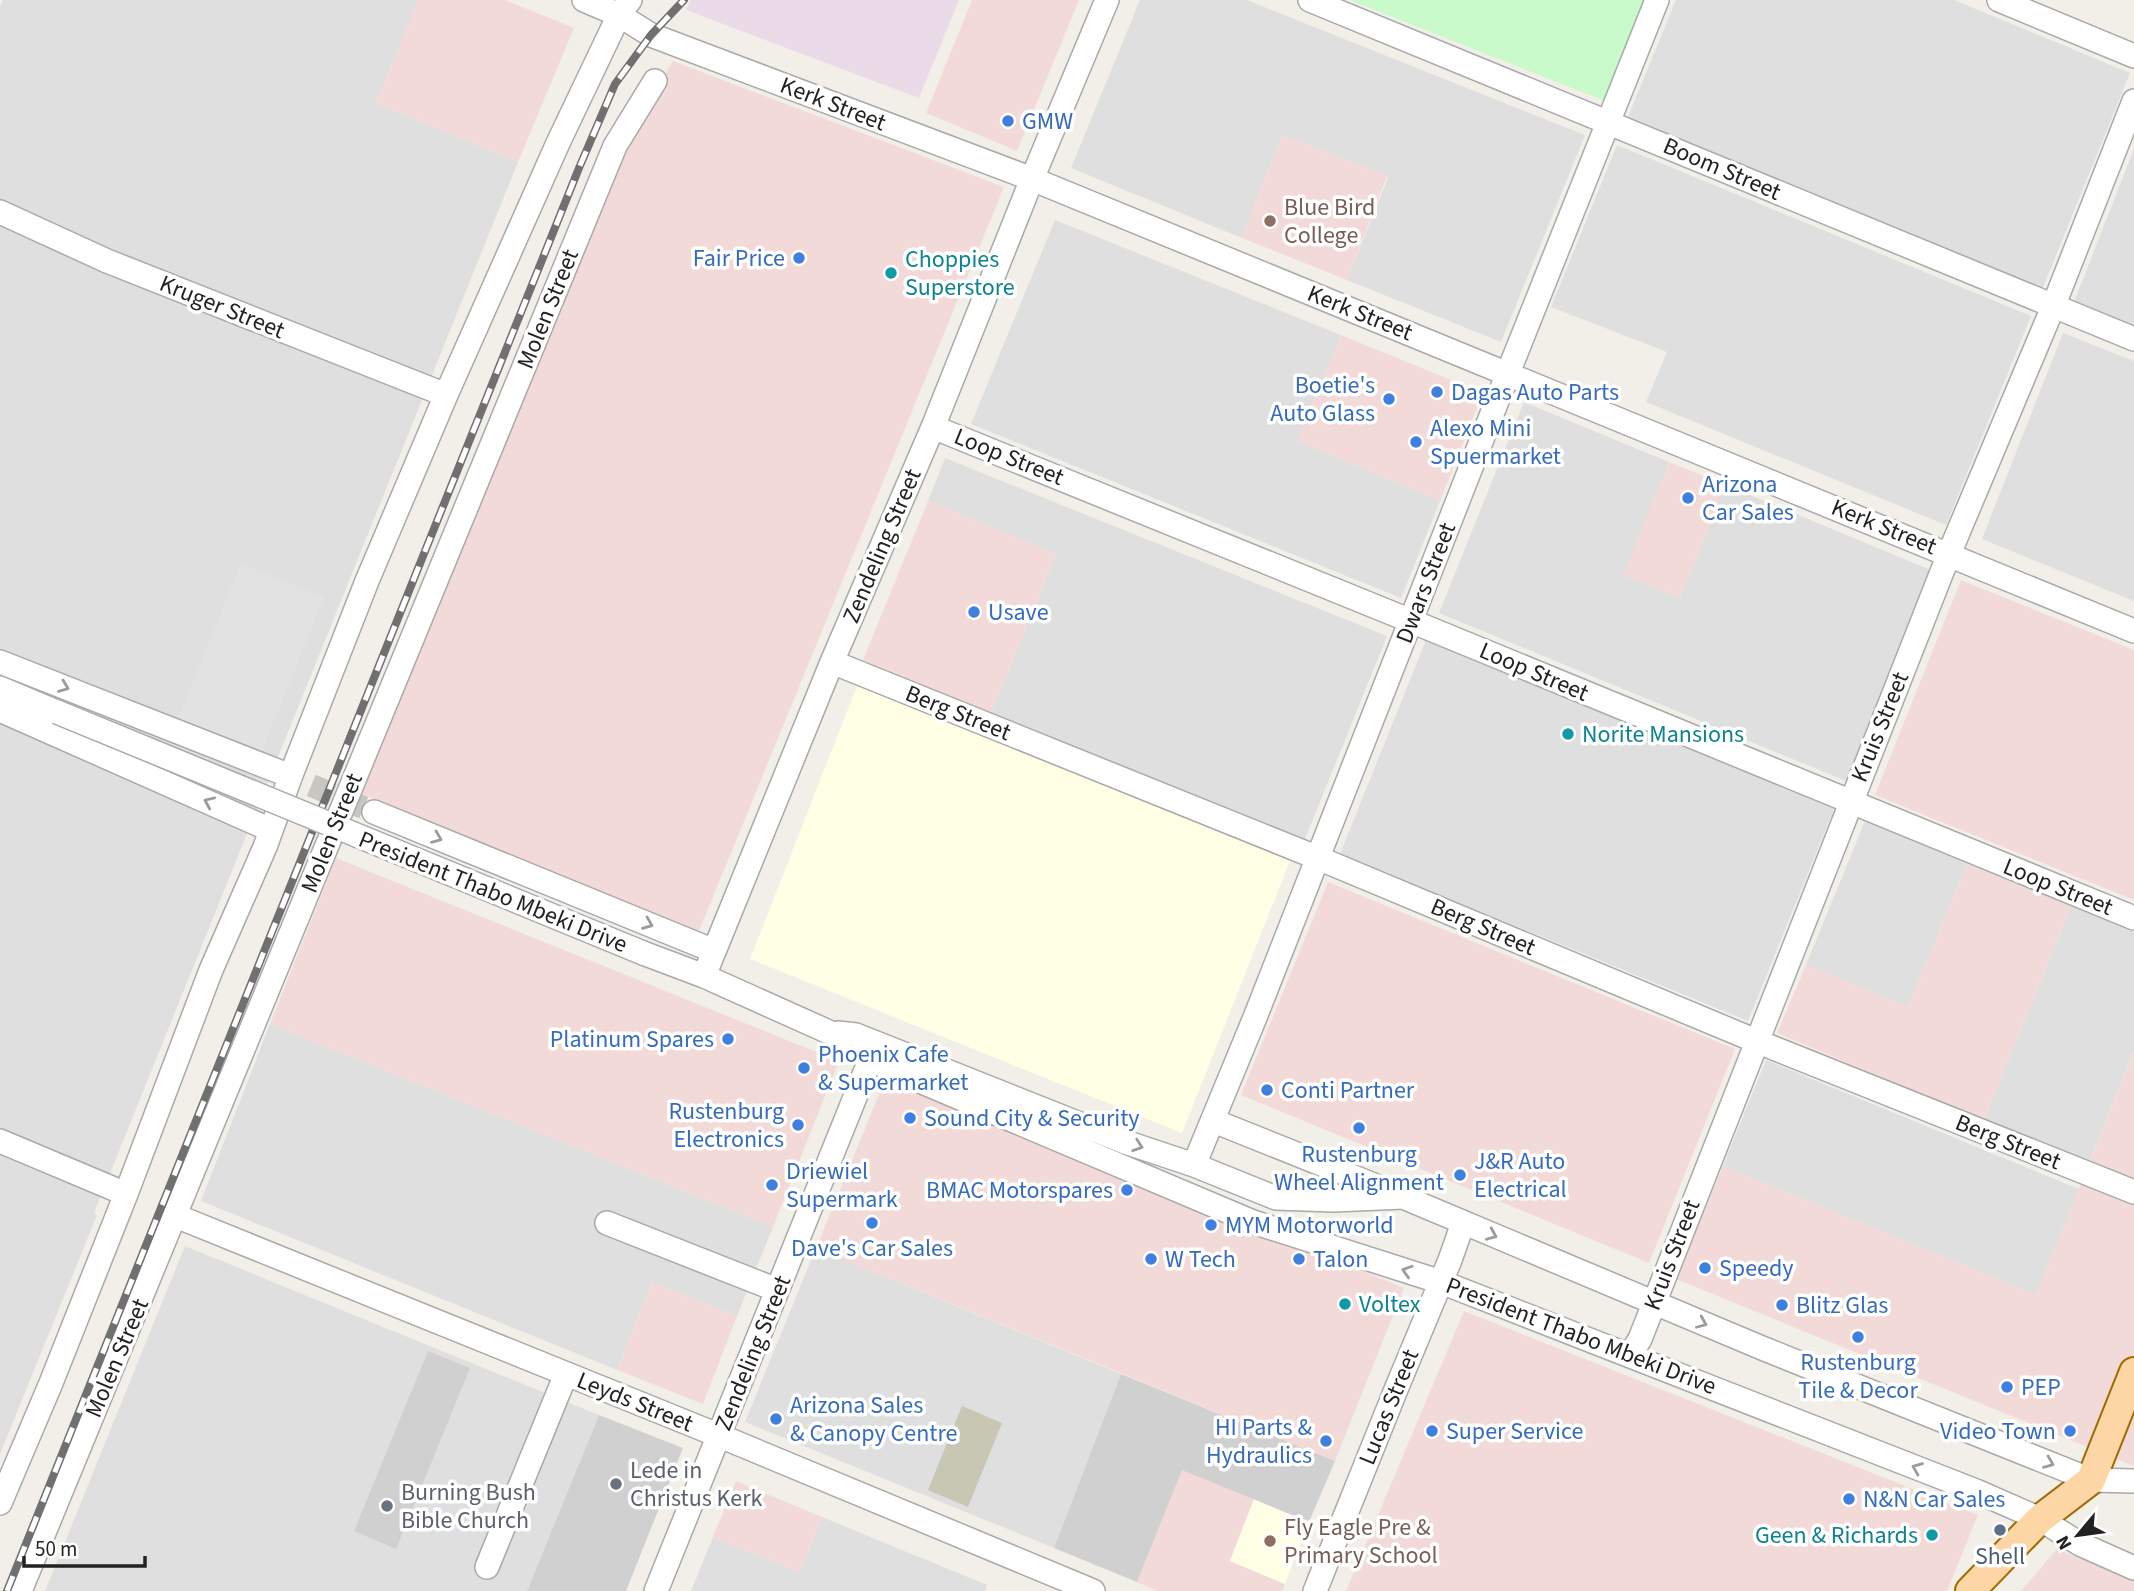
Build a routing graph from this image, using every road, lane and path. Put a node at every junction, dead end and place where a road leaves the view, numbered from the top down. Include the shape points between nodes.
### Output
1 (584, 0) edge
2 (1107, 0) edge
3 (1310, 0) edge
4 (1657, 0) edge
5 (2000, 0) edge
6 (624, 8) edge
7 (2134, 56) edge
8 (655, 81) dead end
9 (2134, 101) edge
10 (1608, 122) junction
11 (1032, 179) junction
12 (0, 212) edge
13 (2053, 307) junction
14 (2134, 339) edge
15 (1508, 373) junction
16 (446, 395) junction
17 (933, 427) junction
18 (1949, 554) junction
19 (1411, 621) junction
20 (2134, 631) edge
21 (0, 662) edge
22 (832, 662) junction
23 (0, 688) edge
24 (0, 709) edge
25 (280, 772) tunnel mouth
26 (1850, 803) junction
27 (374, 812) tunnel mouth
28 (271, 830) junction
29 (1318, 858) junction
30 (2134, 918) edge
31 (714, 951) junction
32 (704, 976) junction
33 (831, 1033) junction
34 (1756, 1041) junction
35 (893, 1049) junction
36 (870, 1060) junction
37 (1214, 1121) junction
38 (0, 1141) edge
39 (1194, 1165) junction
40 (2134, 1192) edge
41 (126, 1195) junction
42 (1402, 1197) junction
43 (176, 1216) junction
44 (607, 1223) dead end
45 (1463, 1223) junction
46 (1441, 1282) junction
47 (777, 1290) junction
48 (1653, 1303) junction
49 (1630, 1355) junction
50 (2134, 1372) edge
51 (566, 1374) junction
52 (720, 1436) junction
53 (2091, 1480) junction
54 (2134, 1481) edge
55 (0, 1503) edge
56 (2036, 1518) junction
57 (487, 1567) dead end
58 (2134, 1568) edge
59 (20, 1591) edge
60 (656, 1591) edge
61 (1093, 1591) edge
62 (1315, 1591) edge
63 (1968, 1591) edge

1 - 6 street, Kerk Street
2 - 11 street, Zendeling Street
3 - 10 street, Boom Street
4 - 10 street, Dwars Street
5 - 7 street
6 - 11 street, Kerk Street via 651,35
6 - 16 street via 558,143
8 - 43 street, Molen Street via 615,146
9 - 13 street, Kruis Street
10 - 13 street, Boom Street
10 - 15 street, Dwars Street
11 - 15 street, Kerk Street
11 - 17 street, Zendeling Street
12 - 16 street, Kruger Street via 107,261
13 - 14 street, Boom Street
13 - 18 street, Kruis Street
15 - 18 street, Kerk Street
15 - 19 street, Dwars Street
16 - 28 street via 367,581
17 - 19 street, Loop Street
17 - 22 street, Zendeling Street
18 - 20 street, Kerk Street
18 - 26 street, Kruis Street
19 - 26 street, Loop Street
19 - 29 street, Dwars Street
21 -> 25 street
22 - 29 street, Berg Street
22 - 31 street, Zendeling Street
23 - 32 street, President Thabo Mbeki Drive, bridge
28 -> 24 street
26 - 30 street, Loop Street
26 - 34 street, Kruis Street
27 -> 31 street
28 - 41 street via 211,970
29 - 34 street, Berg Street
29 - 37 street, Dwars Street
31 - 32 street, Zendeling Street
32 - 33 street, President Thabo Mbeki Drive
33 - 35 street, President Thabo Mbeki Drive via 856,1035
33 - 36 street, President Thabo Mbeki Drive
34 - 40 street, Berg Street
34 - 48 street, Kruis Street
35 - 36 street
35 -> 39 street, President Thabo Mbeki Drive
46 -> 36 street, President Thabo Mbeki Drive via 1252,1222
36 - 47 street, Zendeling Street
37 - 39 street, Dwars Street
37 - 42 street
38 - 41 street
39 - 42 street, President Thabo Mbeki Drive via 1276,1198
41 - 55 street
42 - 45 street, President Thabo Mbeki Drive
43 - 51 street, Leyds Street
43 - 59 street, Molen Street
44 - 47 street
45 - 46 street, Lucas Street
45 -> 48 street, President Thabo Mbeki Drive
46 - 49 street, President Thabo Mbeki Drive
46 - 62 street, Lucas Street
47 - 52 street, Zendeling Street
48 - 49 street, Kruis Street
48 -> 53 street, President Thabo Mbeki Drive
56 -> 49 street, President Thabo Mbeki Drive
50 - 53 main road
51 - 52 street, Leyds Street
51 - 57 street
52 - 60 street, Zendeling Street
52 - 61 street, Leyds Street
53 - 54 street, President Thabo Mbeki Drive
53 - 56 main road
56 - 58 street, President Thabo Mbeki Drive
56 - 63 main road

